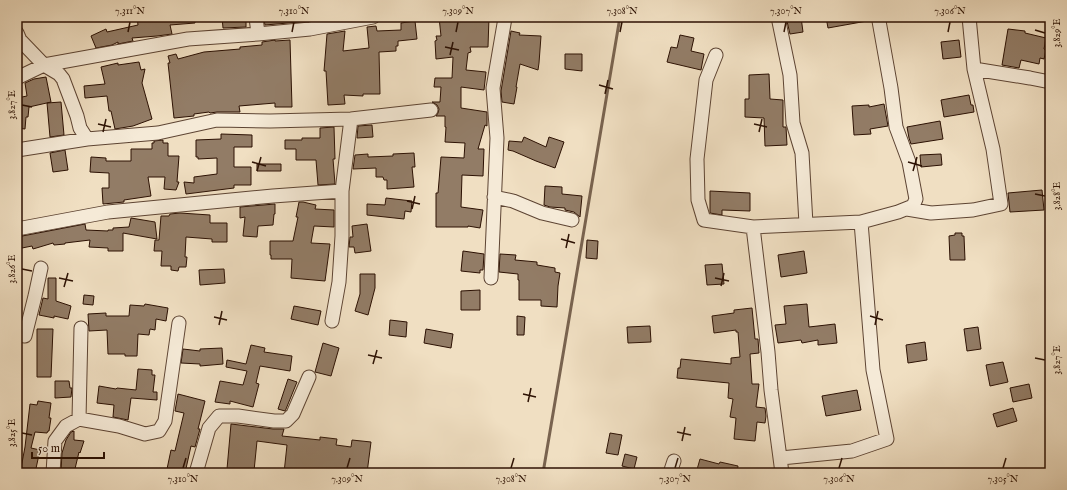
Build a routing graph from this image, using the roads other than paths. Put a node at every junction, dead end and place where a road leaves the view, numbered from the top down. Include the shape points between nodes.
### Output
1 (256, 17) edge
2 (373, 17) edge
3 (504, 17) edge
4 (778, 17) edge
5 (969, 17) edge
6 (879, 20) dead end
7 (17, 34) edge
8 (258, 34) junction
9 (716, 55) dead end
10 (44, 65) junction
11 (974, 69) junction
12 (17, 78) edge
13 (1050, 82) edge
14 (431, 110) dead end
15 (351, 119) junction
16 (87, 139) junction
17 (17, 150) edge
18 (342, 191) junction
19 (494, 197) junction
20 (906, 209) junction
21 (572, 220) dead end
22 (860, 222) junction
23 (806, 224) junction
24 (753, 227) junction
25 (17, 229) edge
26 (41, 268) dead end
27 (491, 278) dead end
28 (332, 321) dead end
29 (179, 323) dead end
30 (81, 328) dead end
31 (17, 335) edge
32 (309, 377) dead end
33 (79, 419) junction
34 (781, 458) junction
35 (53, 473) edge
36 (196, 473) edge
37 (782, 473) edge

1 - 8 street
2 - 8 street via 310,29
3 - 19 street via 492,88 497,138
4 - 23 street via 790,76 793,123 802,153
5 - 11 street
6 - 20 street via 896,127 909,162 916,199 913,206
7 - 10 street
8 - 10 street via 188,39
9 - 24 street via 706,80 697,159 698,200 704,220
10 - 12 street
10 - 16 street via 63,79 78,116 80,128
11 - 13 street
11 - 20 street via 993,149 1001,204 973,210 931,213
14 - 15 street
15 - 16 street via 217,120 158,133
15 - 18 street
16 - 17 street
18 - 25 street via 108,212
18 - 28 street via 342,236
19 - 21 street
19 - 27 street
20 - 22 street
22 - 23 street
22 - 34 street via 873,370 888,439 852,451
23 - 24 street
24 - 34 street
26 - 31 street via 25,336
29 - 33 street via 165,421 159,431 145,434 119,426
30 - 33 street
32 - 36 street via 293,414 286,421 219,416 209,428
33 - 35 street via 66,426 55,441
34 - 37 street

